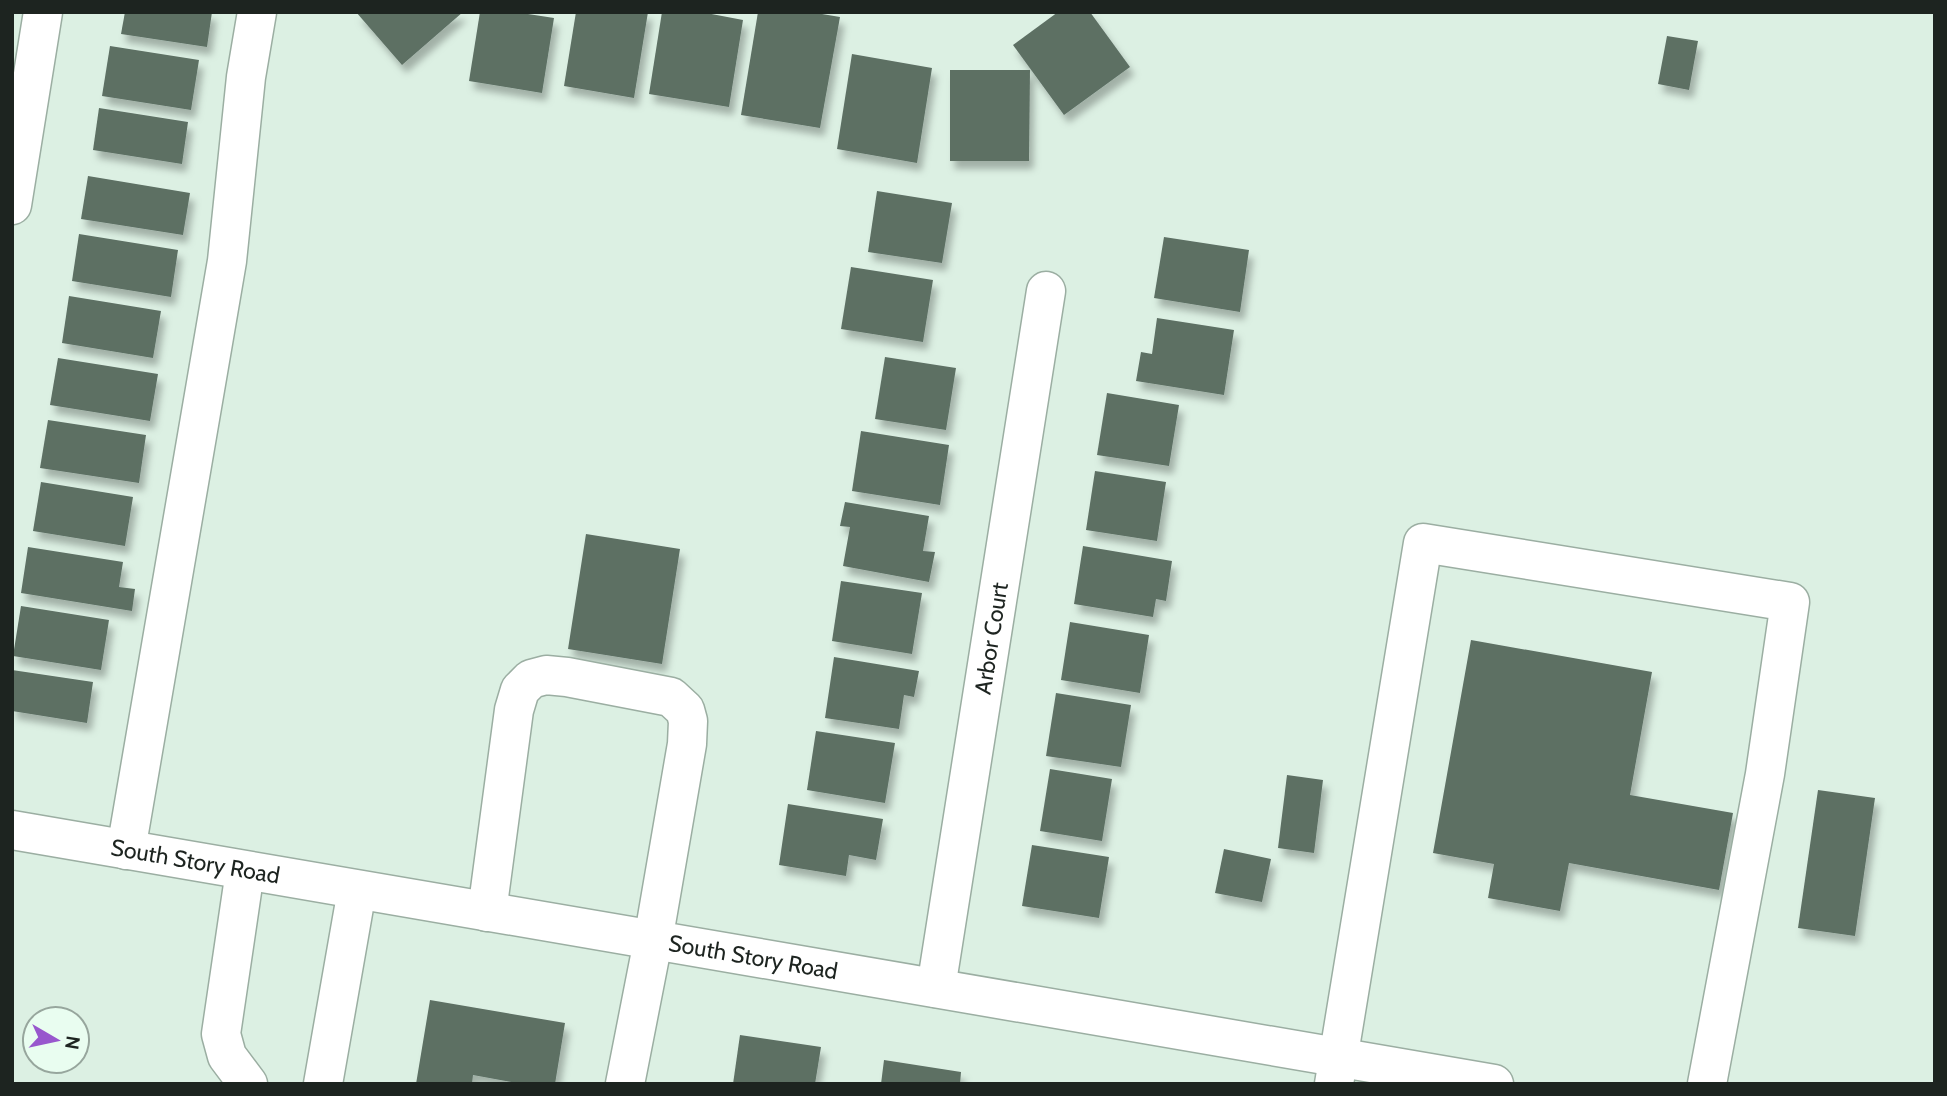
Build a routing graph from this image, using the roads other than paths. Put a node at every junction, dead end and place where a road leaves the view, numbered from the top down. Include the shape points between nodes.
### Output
1 (43, 12) edge
2 (257, 12) edge
3 (12, 205) edge
4 (1046, 291) dead end
5 (12, 830) edge
6 (126, 850) junction
7 (245, 871) junction
8 (357, 890) junction
9 (487, 912) junction
10 (653, 941) junction
11 (936, 988) junction
12 (1336, 1070) edge
13 (248, 1084) edge
14 (323, 1084) edge
15 (625, 1084) edge
16 (1494, 1084) edge
17 (1707, 1084) edge

1 - 3 main road
2 - 6 main road via 227,261
4 - 11 main road, Arbor Court
5 - 6 main road, South Story Road
6 - 7 main road, South Story Road
7 - 8 main road, South Story Road
7 - 13 main road via 221,1034 228,1056
8 - 9 main road, South Story Road
8 - 14 main road
9 - 10 main road, South Story Road
9 - 10 main road via 520,690 531,679 567,677 671,697 685,710 687,744
10 - 11 main road, South Story Road
10 - 15 main road
11 - 12 main road, South Story Road
12 - 16 main road, South Story Road
12 - 17 main road via 1423,543 1790,602 1765,774

